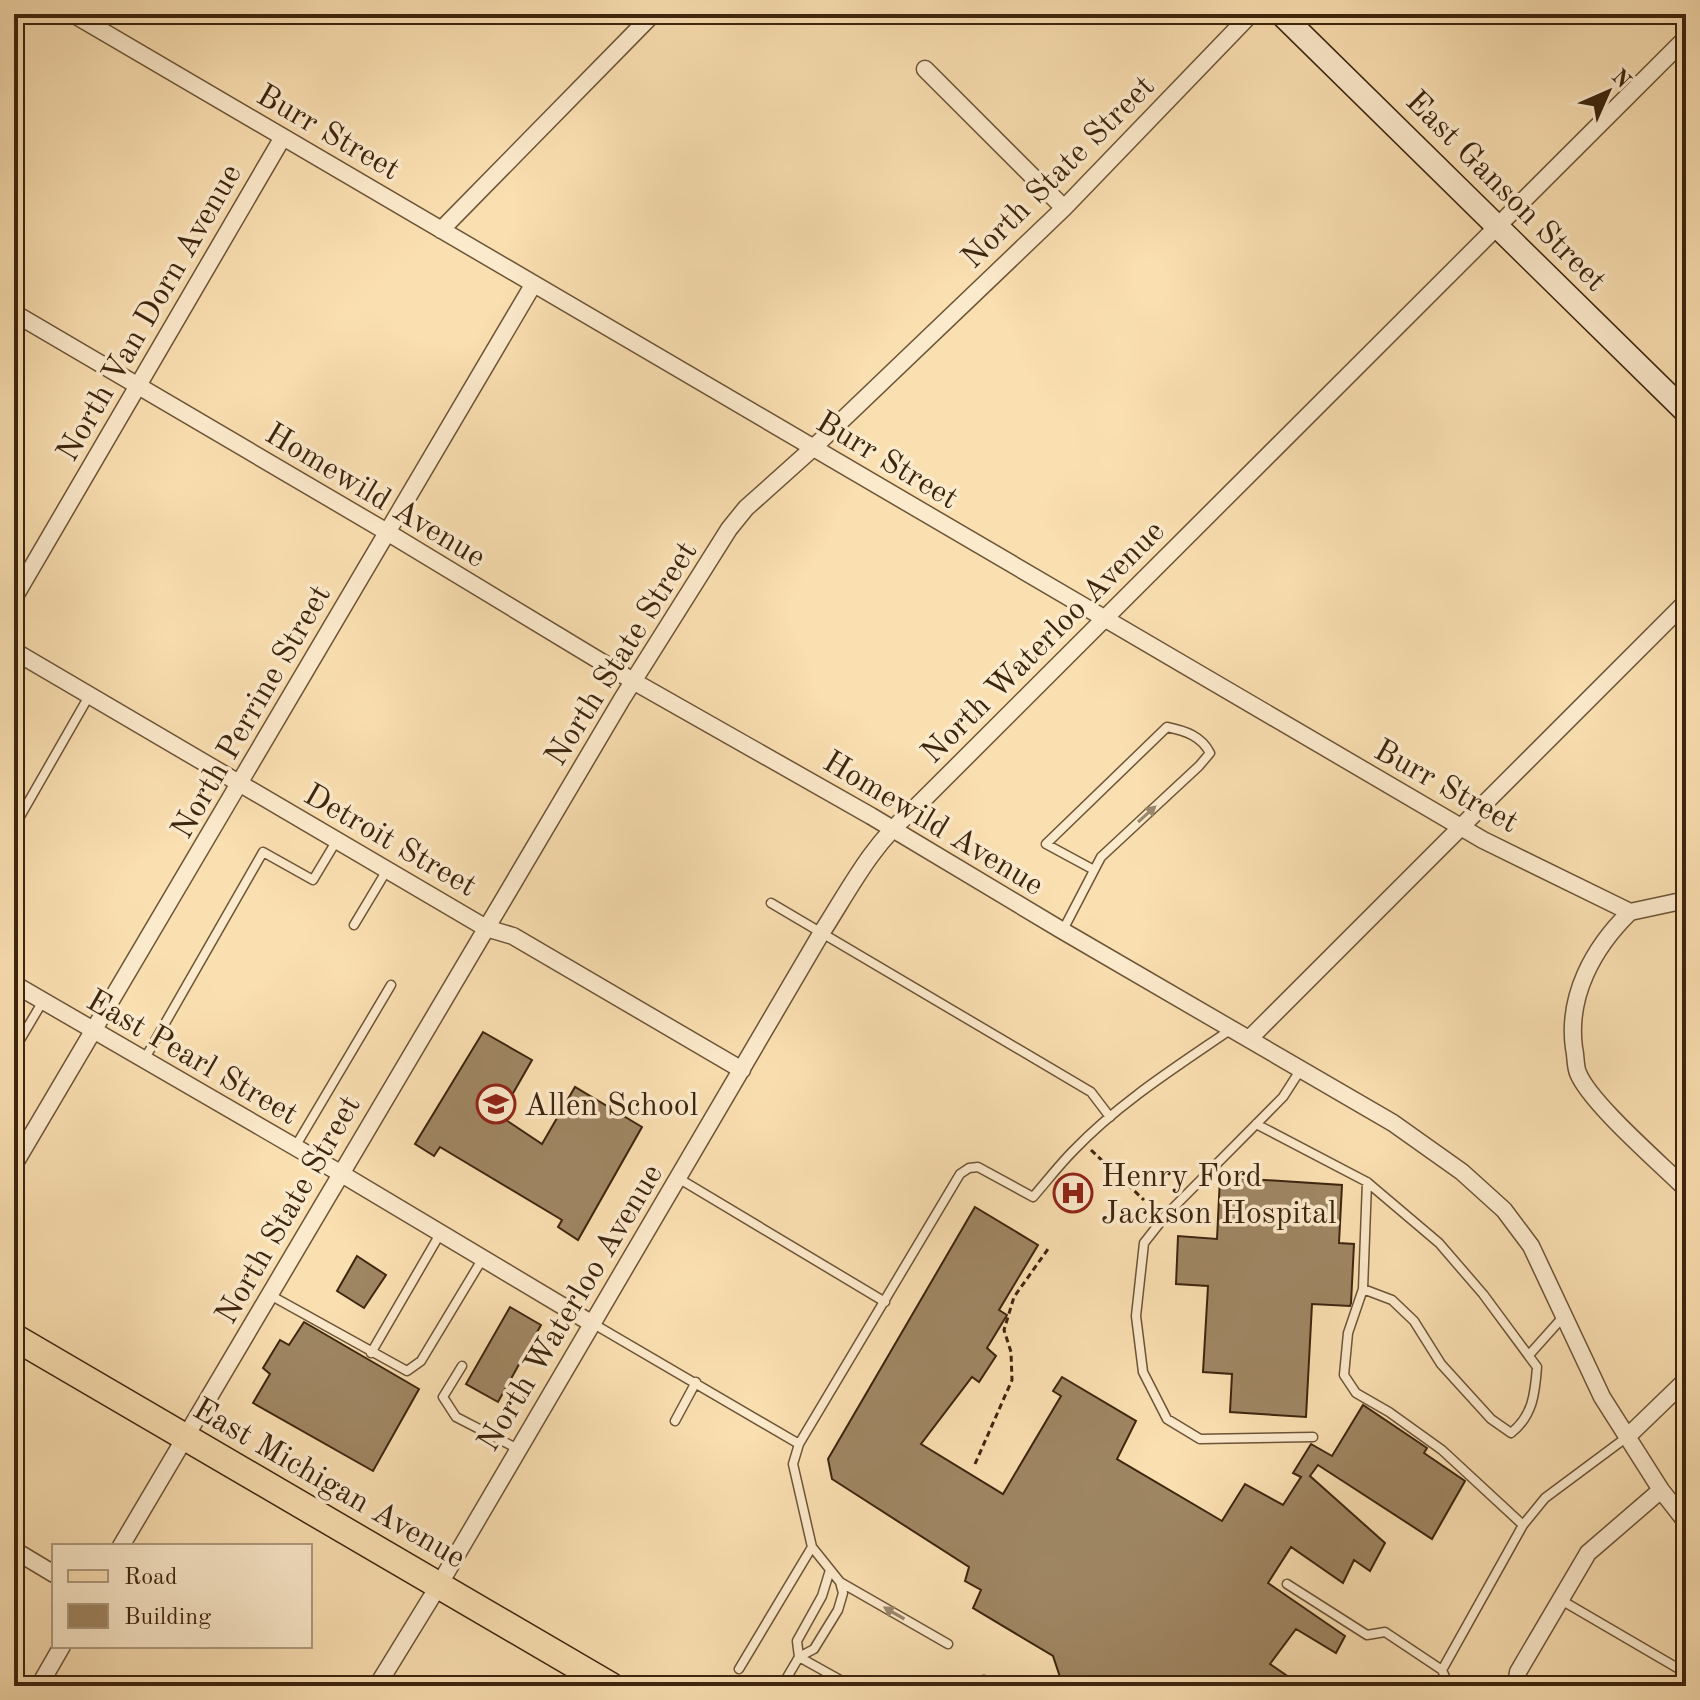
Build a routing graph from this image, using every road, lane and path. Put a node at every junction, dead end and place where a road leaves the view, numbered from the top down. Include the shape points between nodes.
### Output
1 (19, 14) edge
2 (73, 14) edge
3 (1251, 14) edge
4 (1281, 14) edge
5 (646, 16) edge
6 (14, 23) edge
7 (1686, 38) edge
8 (925, 69) dead end
9 (283, 137) junction
10 (1064, 208) junction
11 (1499, 227) junction
12 (441, 230) junction
13 (533, 285) junction
14 (14, 313) edge
15 (136, 386) junction
16 (1686, 412) edge
17 (813, 448) junction
18 (387, 532) junction
19 (14, 598) edge
20 (1686, 602) edge
21 (1104, 618) junction
22 (14, 651) edge
23 (633, 681) junction
24 (90, 694) junction
25 (241, 784) junction
26 (1461, 826) junction
27 (14, 827) edge
28 (891, 829) junction
29 (337, 840) junction
30 (387, 869) junction
31 (1094, 870) junction
32 (1686, 900) edge
33 (771, 903) dead end
34 (1630, 912) junction
35 (354, 925) dead end
36 (486, 928) junction
37 (1063, 931) junction
38 (822, 932) junction
39 (14, 984) edge
40 (391, 985) dead end
41 (43, 1001) junction
42 (94, 1030) junction
43 (1231, 1030) junction
44 (1250, 1038) junction
45 (14, 1050) edge
46 (144, 1060) junction
47 (1302, 1068) junction
48 (742, 1070) junction
49 (1110, 1117) junction
50 (1256, 1124) junction
51 (21, 1137) edge
52 (1083, 1142) junction
53 (295, 1147) junction
54 (14, 1165) edge
55 (340, 1173) junction
56 (677, 1178) junction
57 (1367, 1182) junction
58 (1686, 1189) edge
59 (1144, 1200) dead end
60 (441, 1233) junction
61 (1048, 1249) dead end
62 (483, 1258) junction
63 (1363, 1289) junction
64 (270, 1295) junction
65 (885, 1302) junction
66 (1565, 1315) junction
67 (591, 1323) junction
68 (14, 1337) edge
69 (371, 1353) junction
70 (1529, 1355) junction
71 (462, 1366) dead end
72 (1686, 1380) edge
73 (696, 1382) junction
74 (675, 1421) dead end
75 (1313, 1437) dead end
76 (1627, 1437) junction
77 (186, 1438) junction
78 (799, 1444) junction
79 (518, 1449) junction
80 (975, 1464) dead end
81 (1661, 1490) junction
82 (1686, 1522) edge
83 (1523, 1525) junction
84 (122, 1544) edge
85 (812, 1547) junction
86 (14, 1550) edge
87 (830, 1570) junction
88 (52, 1573) edge
89 (840, 1582) junction
90 (1287, 1584) dead end
91 (439, 1585) junction
92 (1560, 1599) junction
93 (948, 1644) dead end
94 (61, 1648) edge
95 (799, 1657) junction
96 (739, 1669) dead end
97 (1442, 1670) junction
98 (1686, 1673) edge
99 (39, 1686) edge
100 (377, 1686) edge
101 (611, 1686) edge
102 (782, 1686) edge
103 (851, 1686) edge
104 (1449, 1686) edge
105 (1516, 1686) edge

1 - 6 street
2 - 9 street, Burr Street
3 - 10 street, North State Street
4 - 11 street, East Ganson Street
5 - 12 street
7 - 11 street, North Waterloo Avenue
8 - 10 street
9 - 12 street, Burr Street
9 - 15 street, North Van Dorn Avenue
10 - 17 street, North State Street
11 - 16 street, East Ganson Street
11 - 21 street, North Waterloo Avenue
12 - 13 street, Burr Street
13 - 17 street, Burr Street
13 - 18 street, North Perrine Street
14 - 15 street, Homewild Avenue
15 - 18 street, Homewild Avenue
15 - 19 street, North Van Dorn Avenue
17 - 21 street, Burr Street
17 - 23 street, North State Street via 729,529
18 - 23 street, Homewild Avenue
18 - 25 street, North Perrine Street
20 - 26 street
21 - 26 street, Burr Street
21 - 28 street, North Waterloo Avenue
22 - 24 street, Detroit Street
23 - 28 street, Homewild Avenue
23 - 36 street, North State Street
24 - 25 street, Detroit Street
24 - 27 lane
25 - 29 street, Detroit Street
25 - 42 street, North Perrine Street
26 - 34 street, Burr Street
26 - 44 street
28 - 37 street, Homewild Avenue
28 - 38 street, North Waterloo Avenue
29 - 30 street, Detroit Street
29 - 46 lane via 313,880 263,852
30 - 35 lane
30 - 36 street, Detroit Street
31 -> 31 lane via 1101,857 1210,753 1203,741 1167,727 1046,844
31 - 37 lane
32 - 34 street
33 - 38 lane
34 - 58 street via 1595,953 1574,1008 1578,1072 1597,1100
36 - 48 street, Detroit Street via 513,936
36 - 55 street, North State Street
37 - 43 street, Homewild Avenue
38 - 48 street, North Waterloo Avenue
38 - 49 lane via 1091,1092
39 - 41 street, East Pearl Street
40 - 53 lane
41 - 42 street, East Pearl Street
41 - 45 lane
42 - 46 street, East Pearl Street
42 - 51 street, North Perrine Street
43 - 44 street, Homewild Avenue
43 - 49 lane
44 - 47 street, Homewild Avenue
46 - 53 street, East Pearl Street
47 - 50 lane
47 - 66 street, Homewild Avenue via 1393,1123 1504,1210 1531,1246
48 - 56 street, North Waterloo Avenue
49 - 52 lane
50 - 57 lane
50 - 75 lane via 1144,1243 1136,1316 1143,1372 1167,1419 1200,1439
51 - 54 street, North Perrine Street
52 - 59 path
52 - 65 lane via 1033,1197 978,1167 960,1174
53 - 55 street, East Pearl Street
55 - 60 street, East Pearl Street
55 - 64 street, North State Street
56 - 65 lane
56 - 67 street, North Waterloo Avenue
57 - 63 lane
57 - 70 lane via 1439,1243
60 - 62 street, East Pearl Street
60 - 69 lane
61 - 80 path via 1014,1297 1004,1330 1012,1380
62 - 67 street, East Pearl Street
62 - 69 lane via 414,1367 407,1371
63 - 70 lane via 1392,1300 1414,1321 1441,1364 1491,1419 1511,1433 1534,1400 1537,1367
63 - 83 lane via 1348,1333 1344,1375 1356,1393 1442,1450
64 - 69 lane
64 - 77 street, North State Street
65 - 78 lane
66 - 70 lane
66 - 76 street, Homewild Avenue via 1602,1397
67 - 73 lane
67 - 79 street, North Waterloo Avenue
68 - 77 main road, East Michigan Avenue
71 - 79 lane via 443,1397 456,1417
72 - 76 street
73 - 74 lane
73 - 78 lane
76 - 81 street, Homewild Avenue
76 - 83 lane via 1545,1498
77 - 84 street, North State Street
77 - 91 main road, East Michigan Avenue
78 - 85 lane via 793,1464
79 - 91 street, North Waterloo Avenue
81 - 82 street, Homewild Avenue
81 - 92 street via 1588,1553
83 - 97 lane
85 - 87 lane
85 - 96 lane
86 - 88 street
87 - 89 lane
87 - 95 lane via 797,1641
93 -> 89 lane
89 - 95 lane via 838,1610 814,1649
90 - 97 lane via 1367,1635 1385,1632
91 - 100 street, North Waterloo Avenue
91 - 101 main road, East Michigan Avenue
92 - 98 lane
92 - 105 street via 1518,1672
94 - 99 street
95 - 102 lane
95 - 103 lane
97 - 104 lane

